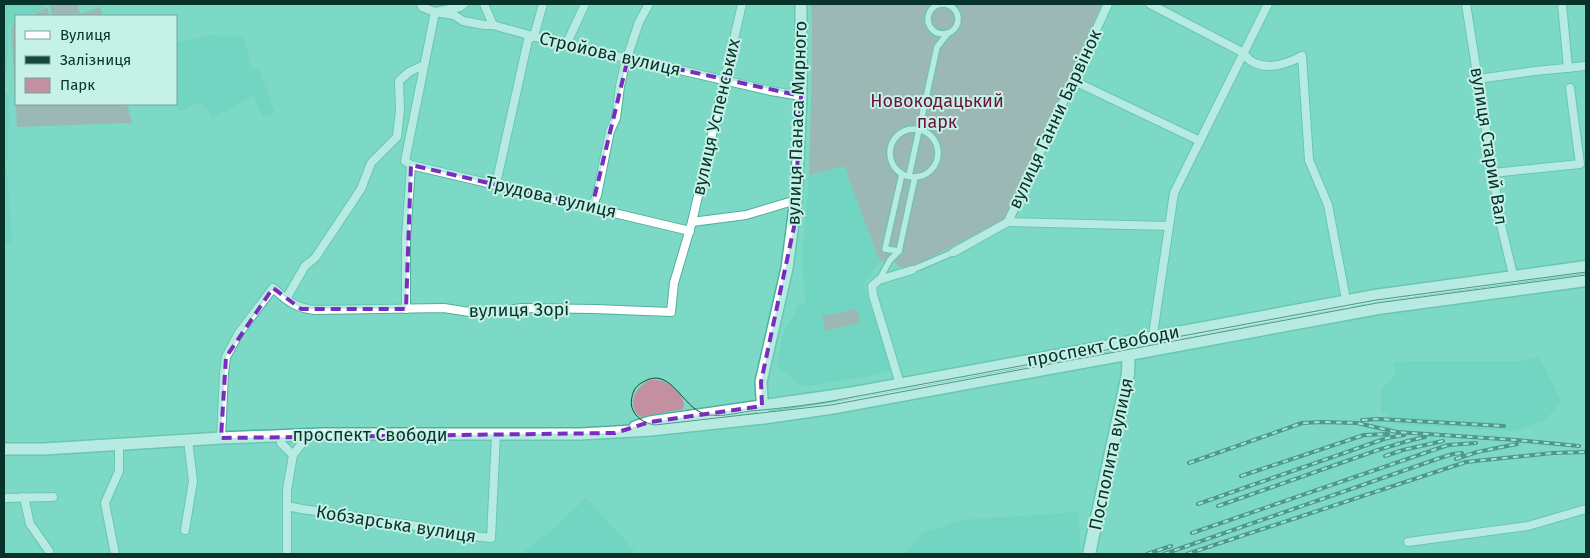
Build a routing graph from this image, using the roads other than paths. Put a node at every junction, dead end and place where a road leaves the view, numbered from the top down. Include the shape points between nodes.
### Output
1 (464, 4) edge
2 (484, 4) edge
3 (542, 4) edge
4 (585, 4) edge
5 (649, 4) edge
6 (742, 4) edge
7 (801, 4) edge
8 (947, 4) edge
9 (1108, 4) edge
10 (1150, 4) edge
11 (1268, 4) edge
12 (1466, 4) edge
13 (1562, 4) edge
14 (421, 5) edge
15 (435, 12) junction
16 (493, 25) junction
17 (934, 30) junction
18 (948, 33) junction
19 (534, 36) junction
20 (567, 43) junction
21 (937, 46) junction
22 (1242, 52) junction
23 (628, 58) junction
24 (424, 65) junction
25 (1586, 66) edge
26 (1568, 68) junction
27 (1478, 79) junction
28 (724, 80) junction
29 (1072, 80) junction
30 (1570, 88) dead end
31 (801, 96) junction
32 (921, 118) junction
33 (907, 130) junction
34 (919, 130) junction
35 (930, 135) junction
36 (397, 137) junction
37 (1200, 141) junction
38 (406, 153) junction
39 (411, 165) junction
40 (1493, 173) junction
41 (902, 174) junction
42 (912, 176) junction
43 (496, 184) junction
44 (796, 200) junction
45 (592, 207) junction
46 (692, 222) junction
47 (1008, 222) junction
48 (1169, 226) junction
49 (890, 228) junction
50 (690, 231) junction
51 (903, 231) junction
52 (886, 248) junction
53 (899, 251) junction
54 (954, 252) joint
55 (890, 260) junction
56 (1586, 267) edge
57 (912, 270) joint
58 (879, 280) junction
59 (1586, 280) edge
60 (1515, 282) junction
61 (286, 299) junction
62 (1348, 307) junction
63 (406, 309) junction
64 (1154, 343) junction
65 (1129, 348) junction
66 (900, 384) junction
67 (762, 406) junction
68 (764, 418) junction
69 (622, 432) junction
70 (304, 435) junction
71 (496, 435) junction
72 (281, 436) junction
73 (221, 438) junction
74 (188, 440) junction
75 (119, 444) junction
76 (4, 449) edge
77 (293, 455) junction
78 (53, 497) dead end
79 (4, 498) edge
80 (24, 498) junction
81 (287, 506) junction
82 (1586, 509) edge
83 (185, 530) dead end
84 (1408, 542) dead end
85 (49, 551) dead end
86 (115, 554) edge
87 (287, 554) edge
88 (1089, 554) edge

1 - 15 street
2 - 16 street
3 - 19 street
4 - 20 street
5 - 23 street via 639,22
6 - 28 street, вулиця Успенських
7 - 31 main road, вулиця Панаса Мирного
8 - 17 street via 939,5 930,12 928,20
8 - 18 street via 954,8 958,18 957,26
9 - 29 street, вулиця Ганни Барвінок
10 - 22 street
11 - 22 street
12 - 27 street, вулиця Старий Вал
13 - 26 street
14 - 15 street, Стройова вулиця
15 - 16 street, Стройова вулиця via 454,15 475,24
15 - 24 street
16 - 19 street, Стройова вулиця
17 - 18 street via 940,34
17 - 21 street
18 - 21 street
19 - 20 street, Стройова вулиця
19 - 43 street via 528,40
20 - 23 street, Стройова вулиця
21 - 32 street
22 - 37 street
22 - 62 street via 1251,61 1268,66 1302,56 1309,160 1328,204
23 - 28 street, Стройова вулиця
23 - 45 street
24 - 36 street via 399,81
24 - 38 street
25 - 26 street
26 - 27 street
27 - 40 street, вулиця Старий Вал
28 - 31 street, Стройова вулиця
28 - 46 street, вулиця Успенських
29 - 37 street
29 - 47 street, вулиця Ганни Барвінок
30 - 40 street via 1581,162
31 - 44 main road, вулиця Панаса Мирного
32 - 33 street
32 - 34 street
32 - 35 street
33 - 34 street
33 - 41 street via 896,137 890,148 893,166
34 - 35 street
34 - 42 street
35 - 42 street via 937,146 935,164 927,173
36 - 38 street
36 - 61 street via 371,164 361,189
37 - 48 street via 1174,193
38 - 39 street via 405,161
39 - 43 street, Трудова вулиця
39 - 63 street
40 - 60 street, вулиця Старий Вал
41 - 42 street
41 - 49 street
42 - 51 street
43 - 45 street, Трудова вулиця
44 - 46 street via 746,215
44 - 67 main road, вулиця Панаса Мирного via 787,268 761,382
45 - 50 street, Трудова вулиця
46 - 50 street, вулиця Успенських
47 - 48 street
47 - 54 street, вулиця Ганни Барвінок
48 - 64 street
49 - 51 street
49 - 52 street
50 - 63 street, вулиця Зорі via 674,283 671,312 522,308 482,314 444,308
51 - 53 street
52 - 53 street
52 - 55 street
53 - 55 street
54 - 57 street, вулиця Ганни Барвінок
55 - 58 street
56 - 60 highway, проспект Свободи
57 - 58 street, вулиця Ганни Барвінок
58 - 66 street via 872,286 872,295
59 - 60 highway, проспект Свободи
60 - 62 highway, проспект Свободи
61 - 63 street, вулиця Зорі via 301,309
61 - 73 street, вулиця Зорі via 273,288 239,333 226,357
62 - 64 highway, проспект Свободи
64 - 65 highway, проспект Свободи
65 - 66 main road, проспект Свободи
65 - 68 main road, проспект Свободи via 833,408
65 - 88 highway, Посполита вулиця via 1128,374
66 - 67 main road, проспект Свободи
67 - 68 main road, вулиця Панаса Мирного
67 - 69 main road, проспект Свободи via 650,422
68 - 69 main road, проспект Свободи
69 - 71 main road, проспект Свободи
70 - 71 main road, проспект Свободи
70 - 72 main road, проспект Свободи
70 - 77 street
71 - 81 street, Кобзарська вулиця via 491,538
72 - 73 main road, проспект Свободи
72 - 77 street via 281,443
73 - 74 main road, проспект Свободи
74 - 75 main road, проспект Свободи
74 - 83 street via 193,481
75 - 76 main road, проспект Свободи
75 - 86 street via 119,471 105,503
77 - 81 street
78 - 80 street
79 - 80 street
80 - 85 street via 30,524
81 - 87 street
82 - 84 street via 1528,526

